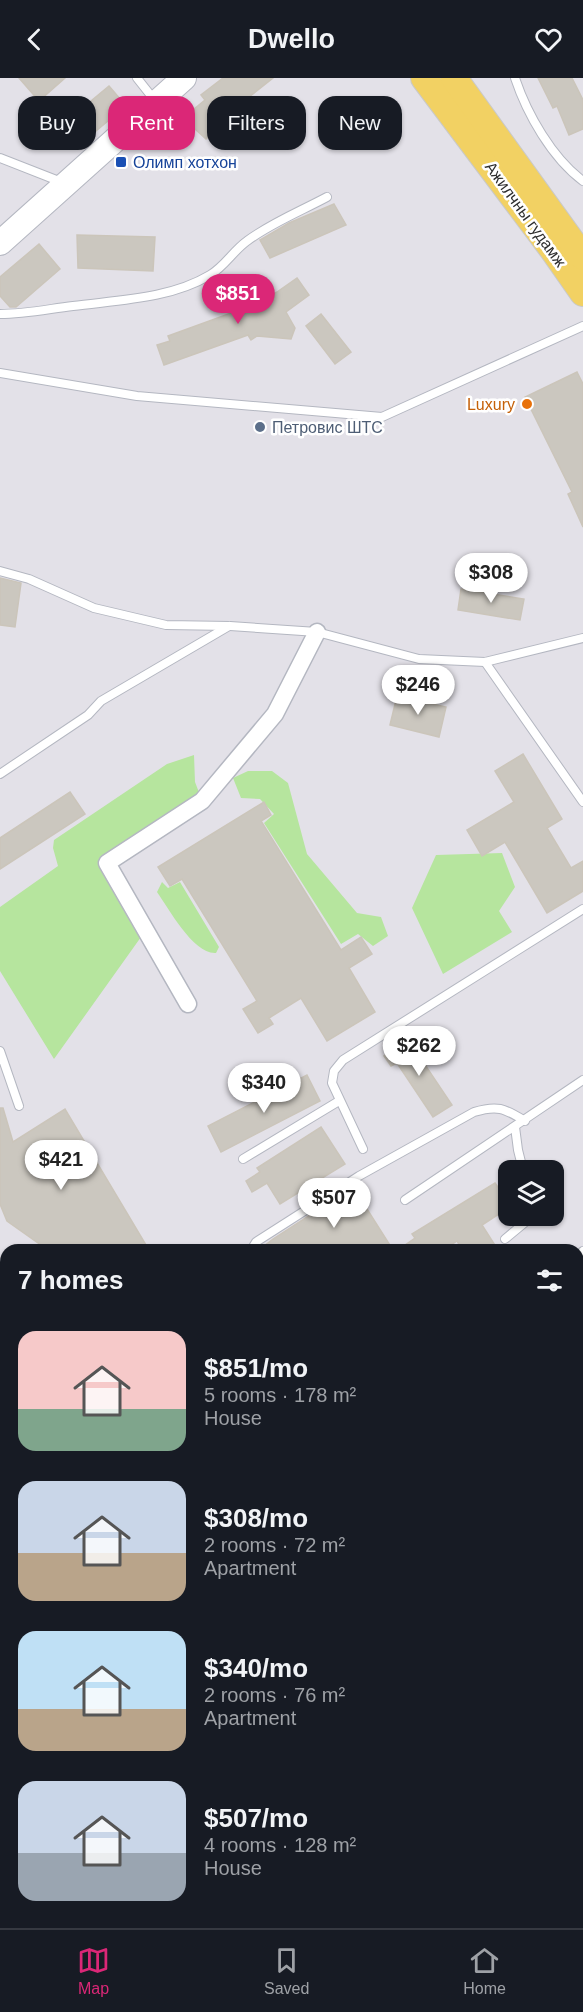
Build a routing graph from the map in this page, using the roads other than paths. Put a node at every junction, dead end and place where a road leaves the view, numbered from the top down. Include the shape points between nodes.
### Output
1 (137, 78) edge
2 (184, 78) edge
3 (424, 78) edge
4 (454, 78) edge
5 (515, 78) edge
6 (152, 96) edge
7 (164, 96) edge
8 (108, 145) edge
9 (0, 158) edge
10 (583, 181) edge
11 (65, 183) junction
12 (327, 197) dead end
13 (0, 243) edge
14 (581, 250) edge
15 (583, 293) edge
16 (0, 314) edge
17 (583, 326) edge
18 (0, 373) edge
19 (0, 571) edge
20 (230, 626) junction
21 (318, 632) junction
22 (583, 638) edge
23 (485, 662) junction
24 (0, 774) edge
25 (583, 802) edge
26 (583, 909) edge
27 (188, 1004) dead end
28 (0, 1051) edge
29 (582, 1084) edge
30 (339, 1101) junction
31 (19, 1106) dead end
32 (525, 1120) junction
33 (515, 1127) junction
34 (363, 1149) dead end
35 (243, 1160) dead end
36 (520, 1160) edge
37 (405, 1200) dead end
38 (521, 1226) edge
39 (505, 1239) dead end
40 (255, 1244) edge

1 - 6 lane
2 - 7 main road
3 - 15 main road, Ажилчны гудамж
4 - 14 main road, Ажилчны гудамж
5 - 10 lane via 522,98 555,154
8 - 11 main road
9 - 11 lane
11 - 13 main road
12 - 16 lane via 258,233 223,266 195,283 167,292
17 - 18 lane via 382,417 137,396
19 - 20 lane via 29,579 94,608 166,625
20 - 21 lane
20 - 24 lane via 101,701 88,715
21 - 23 lane via 419,659
21 - 27 street via 275,714 202,801 107,863
22 - 23 lane
23 - 25 lane
26 - 30 lane via 343,1060 334,1071 332,1083
28 - 31 lane
29 - 32 lane
30 - 34 lane
30 - 35 lane
32 - 33 lane
32 - 40 lane via 491,1106 474,1112 358,1176
33 - 36 lane
33 - 37 lane
38 - 39 lane

